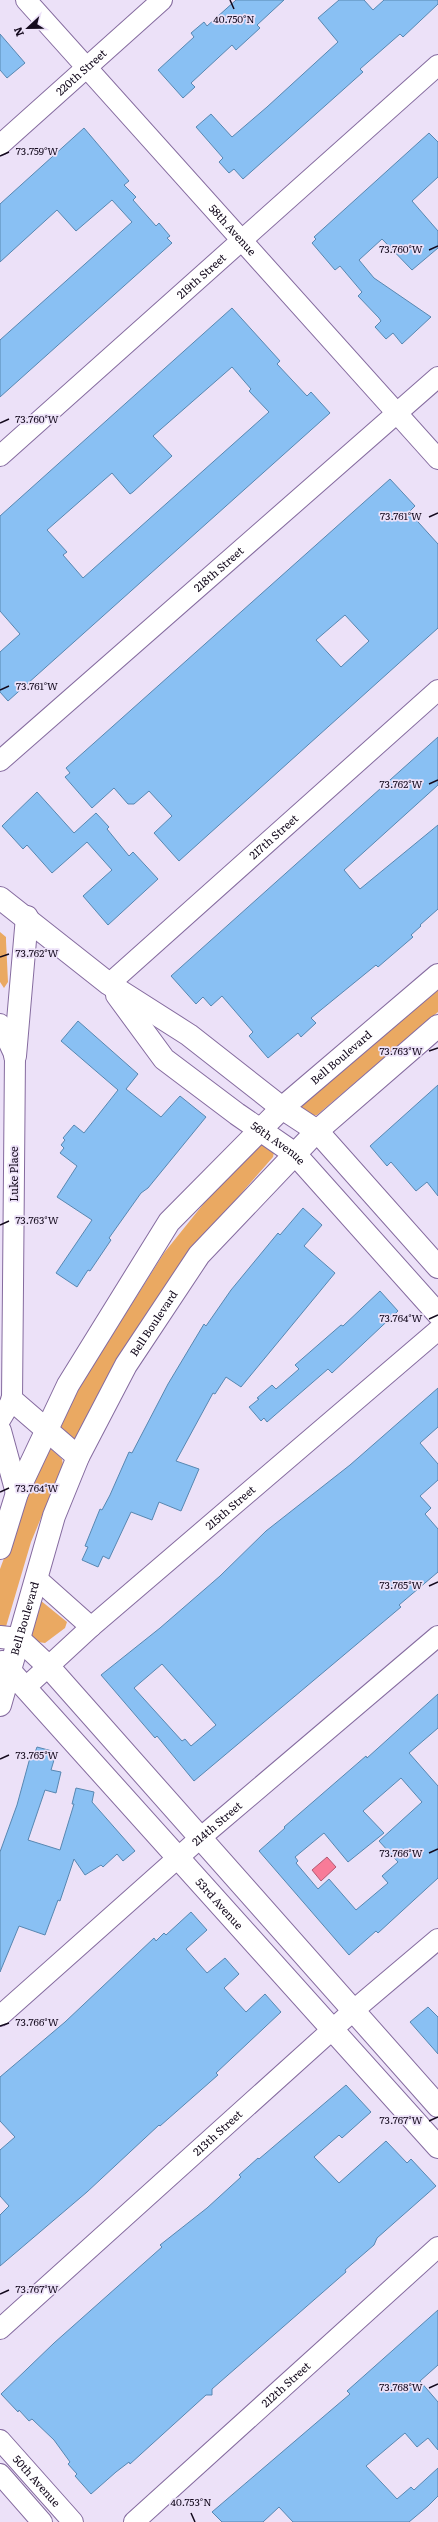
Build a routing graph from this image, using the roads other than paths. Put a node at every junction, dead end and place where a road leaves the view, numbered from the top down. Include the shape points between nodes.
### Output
1 (26, 0) edge
2 (162, 0) edge
3 (438, 65) edge
4 (87, 67) junction
5 (0, 145) edge
6 (242, 240) junction
7 (438, 377) edge
8 (397, 413) junction
9 (0, 456) edge
10 (438, 459) edge
11 (438, 690) edge
12 (0, 760) edge
13 (0, 898) edge
14 (27, 917) junction
15 (438, 975) edge
16 (109, 984) junction
17 (0, 1024) edge
18 (438, 1026) edge
19 (15, 1056) junction
20 (282, 1108) junction
21 (261, 1129) junction
22 (317, 1131) junction
23 (295, 1154) junction
24 (7, 1158) edge
25 (438, 1267) edge
26 (438, 1314) edge
27 (438, 1330) edge
28 (12, 1400) junction
29 (0, 1420) edge
30 (47, 1430) junction
31 (0, 1431) edge
32 (78, 1457) junction
33 (17, 1493) junction
34 (0, 1548) edge
35 (36, 1578) junction
36 (91, 1627) junction
37 (438, 1636) edge
38 (10, 1638) edge
39 (5, 1665) edge
40 (48, 1666) junction
41 (26, 1687) junction
42 (0, 1705) edge
43 (199, 1839) junction
44 (178, 1858) junction
45 (438, 1939) edge
46 (354, 2010) junction
47 (0, 2016) edge
48 (332, 2030) junction
49 (438, 2106) edge
50 (438, 2147) edge
51 (438, 2248) edge
52 (0, 2329) edge
53 (0, 2440) edge
54 (0, 2474) edge
55 (42, 2522) edge
56 (73, 2522) edge
57 (134, 2522) edge

1 - 4 street, 58th Avenue
2 - 4 street, 220th Street
3 - 6 street, 219th Street
4 - 5 street, 220th Street
4 - 6 street, 58th Avenue
6 - 8 street, 58th Avenue
6 - 9 street, 219th Street
7 - 8 street, 218th Street
8 - 10 street, 58th Avenue
8 - 12 street, 218th Street
11 - 16 street, 217th Street
13 - 14 street, 56th Avenue
14 - 16 street, 56th Avenue
14 - 19 street
15 - 20 street, Bell Boulevard
16 - 20 street, 56th Avenue via 189,1035
16 - 21 street, 56th Avenue via 164,1059
17 - 19 street, Luke Place
18 - 22 street, Bell Boulevard
19 - 24 street, Luke Place
20 - 21 street, Bell Boulevard
20 - 22 street, 56th Avenue
21 - 23 street, 56th Avenue
21 - 30 street, Bell Boulevard via 170,1222 68,1385
22 - 23 street, Bell Boulevard
22 - 25 street, 56th Avenue
23 - 26 street, 56th Avenue
23 - 32 street, Bell Boulevard via 199,1255 126,1365
24 - 28 street, Luke Place
27 - 36 street, 215th Street
28 - 29 street
28 - 30 street
30 - 32 street
30 - 33 street, Bell Boulevard
31 - 33 street
32 - 35 street, Bell Boulevard via 54,1516
33 - 34 street, Bell Boulevard
35 - 36 street
35 - 38 street, Bell Boulevard
36 - 40 street, 215th Street
37 - 43 street, 214th Street
38 - 39 street, Bell Boulevard
38 - 40 street
39 - 41 street, 53rd Avenue
39 - 42 street, Bell Boulevard
40 - 41 street, 215th Street
40 - 43 street
41 - 44 street, 53rd Avenue
43 - 44 street, 214th Street
43 - 46 street
44 - 47 street, 214th Street
44 - 48 street, 53rd Avenue
45 - 46 street, 213th Street
46 - 48 street, 213th Street
46 - 49 street
48 - 50 street, 53rd Avenue
48 - 52 street, 213th Street
51 - 57 street, 212th Street
53 - 56 street, 50th Avenue
54 - 55 street, 50th Avenue

